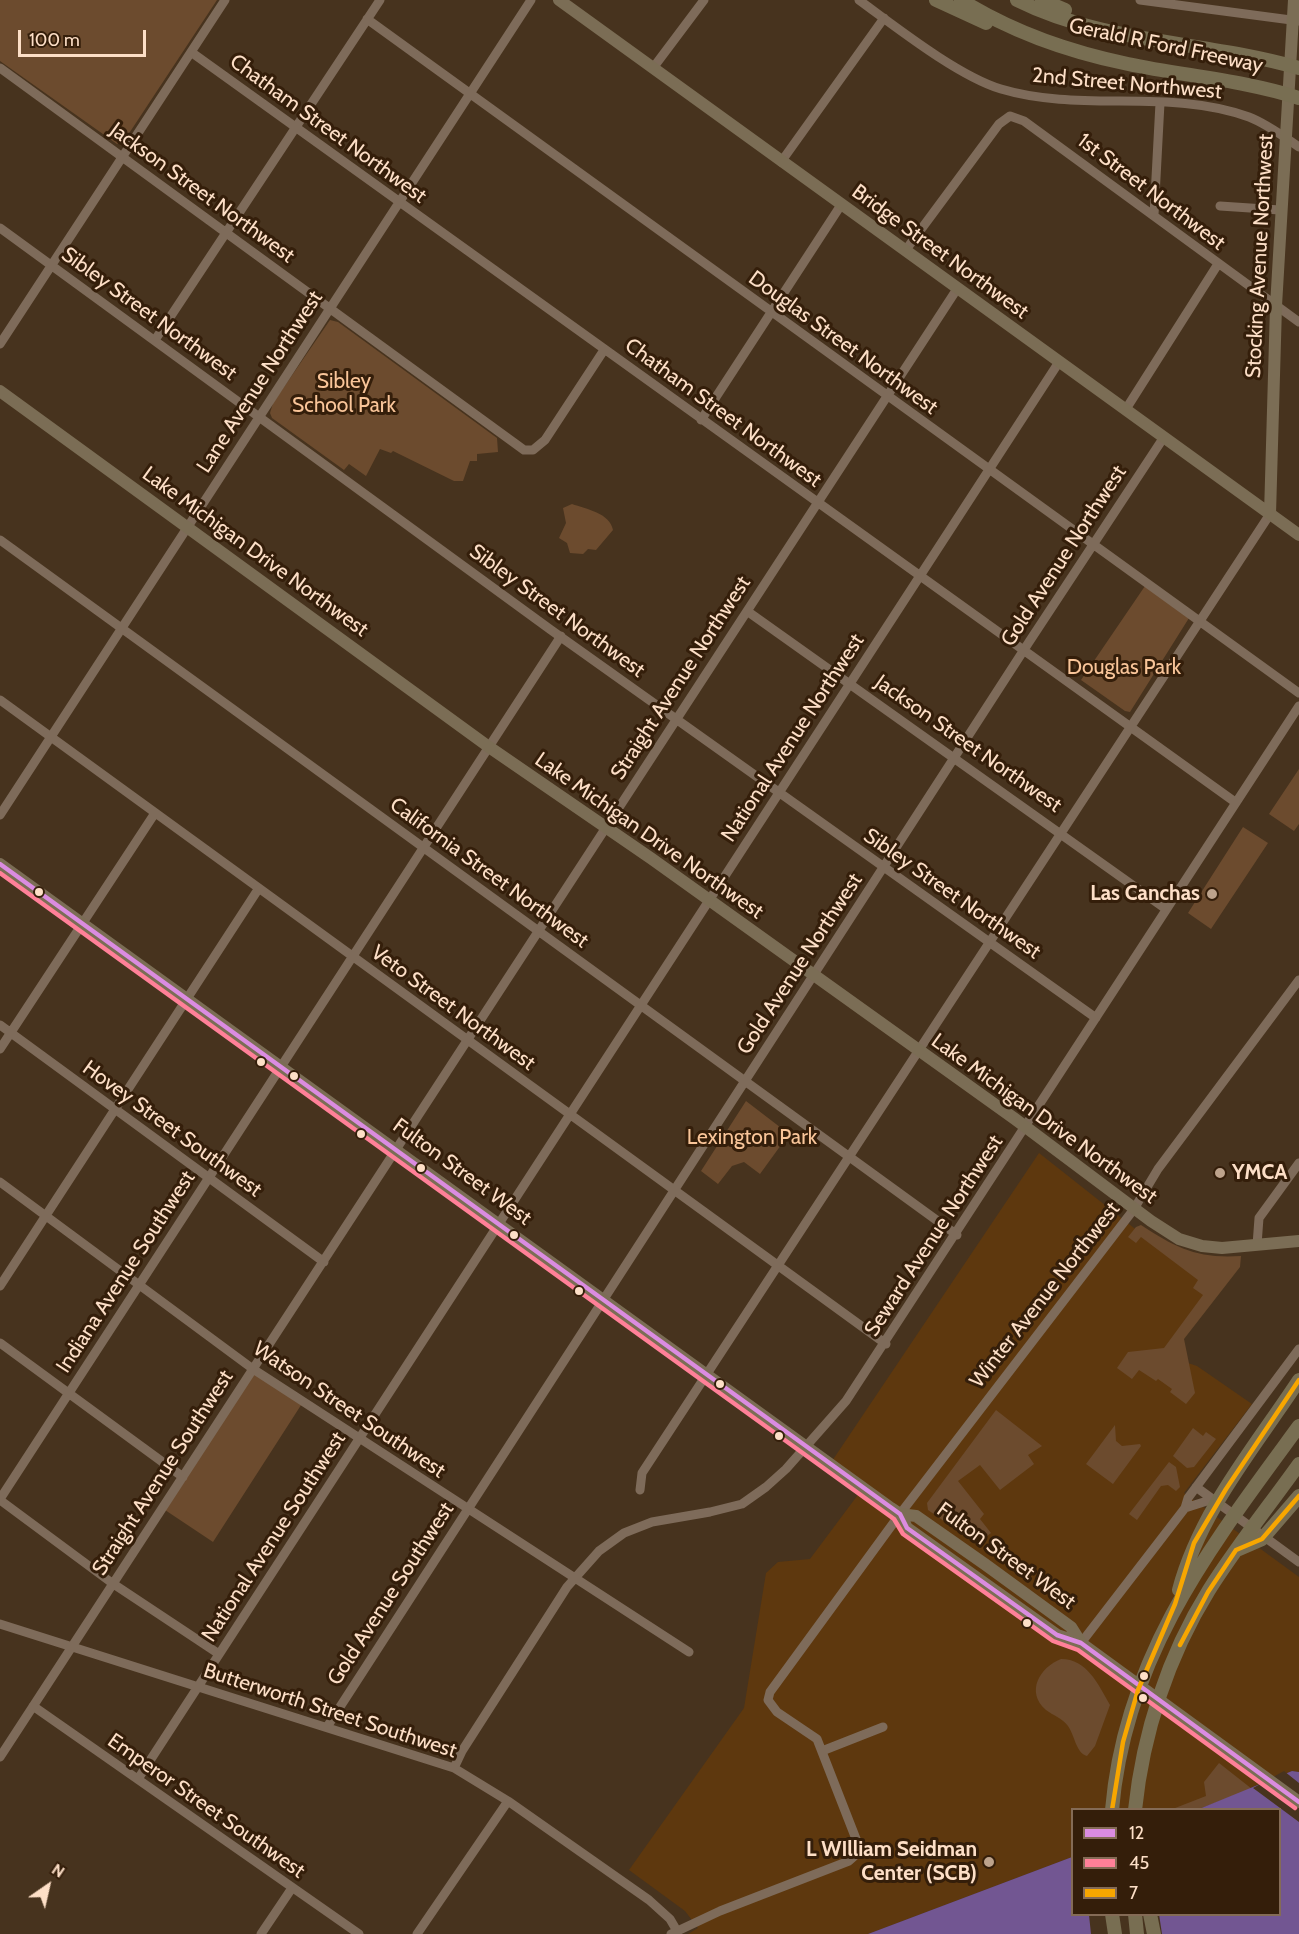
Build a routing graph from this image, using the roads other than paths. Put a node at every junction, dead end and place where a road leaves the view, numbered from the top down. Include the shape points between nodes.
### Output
1 (225, 0) edge
2 (380, 0) edge
3 (531, 0) edge
4 (559, 0) edge
5 (704, 0) edge
6 (859, 0) edge
7 (936, 0) edge
8 (961, 0) edge
9 (1017, 0) edge
10 (1042, 0) edge
11 (1140, 0) edge
12 (1294, 0) edge
13 (884, 18) junction
14 (367, 19) junction
15 (1295, 21) edge
16 (1128, 36) junction
17 (191, 51) junction
18 (1128, 64) junction
19 (0, 68) edge
20 (653, 68) junction
21 (1299, 68) edge
22 (470, 95) junction
23 (1299, 98) edge
24 (1160, 104) junction
25 (296, 127) junction
26 (1286, 138) junction
27 (1299, 147) edge
28 (122, 156) junction
29 (781, 162) junction
30 (399, 203) junction
31 (841, 205) junction
32 (1220, 206) dead end
33 (1280, 210) junction
34 (1154, 215) junction
35 (0, 228) edge
36 (226, 232) junction
37 (905, 251) junction
38 (1218, 264) junction
39 (51, 265) junction
40 (957, 288) junction
41 (1276, 306) junction
42 (328, 308) junction
43 (771, 314) junction
44 (1299, 322) edge
45 (154, 340) junction
46 (0, 344) edge
47 (604, 350) junction
48 (1059, 362) junction
49 (0, 391) edge
50 (886, 396) junction
51 (1125, 409) junction
52 (258, 416) junction
53 (701, 420) junction
54 (1164, 437) junction
55 (989, 470) junction
56 (817, 503) junction
57 (1270, 514) junction
58 (188, 525) junction
59 (1299, 534) edge
60 (0, 540) edge
61 (1093, 546) junction
62 (919, 576) junction
63 (747, 611) junction
64 (1198, 622) junction
65 (121, 628) junction
66 (561, 636) junction
67 (1023, 651) junction
68 (850, 683) junction
69 (1299, 693) edge
70 (0, 700) edge
71 (1299, 706) edge
72 (676, 719) junction
73 (1129, 726) junction
74 (50, 736) junction
75 (489, 747) junction
76 (955, 757) junction
77 (780, 793) junction
78 (1235, 802) junction
79 (155, 813) junction
80 (0, 815) edge
81 (606, 828) junction
82 (1060, 832) junction
83 (424, 848) junction
84 (0, 864) edge
85 (884, 868) junction
86 (259, 888) junction
87 (710, 901) junction
88 (1166, 909) junction
89 (81, 923) junction
90 (538, 931) junction
91 (989, 943) junction
92 (353, 957) junction
93 (814, 976) junction
94 (1299, 980) edge
95 (186, 998) junction
96 (642, 1006) junction
97 (1096, 1018) junction
98 (0, 1025) edge
99 (11, 1032) junction
100 (468, 1041) junction
101 (0, 1049) edge
102 (918, 1051) junction
103 (282, 1066) junction
104 (745, 1081) junction
105 (115, 1109) junction
106 (571, 1115) junction
107 (1025, 1126) junction
108 (397, 1149) junction
109 (849, 1156) junction
110 (1299, 1163) edge
111 (208, 1178) junction
112 (0, 1182) edge
113 (675, 1191) junction
114 (1134, 1209) junction
115 (46, 1215) junction
116 (500, 1224) junction
117 (957, 1234) junction
118 (1299, 1241) edge
119 (1257, 1245) junction
120 (324, 1262) junction
121 (778, 1266) junction
122 (139, 1285) junction
123 (0, 1286) edge
124 (603, 1299) junction
125 (0, 1343) edge
126 (886, 1344) junction
127 (1299, 1349) edge
128 (253, 1369) junction
129 (708, 1375) junction
130 (1299, 1380) edge
131 (68, 1395) junction
132 (1299, 1426) edge
133 (360, 1439) junction
134 (807, 1447) junction
135 (1299, 1464) edge
136 (183, 1477) junction
137 (1196, 1487) junction
138 (640, 1490) dead end
139 (1299, 1497) edge
140 (0, 1499) edge
141 (1218, 1503) junction
142 (1185, 1508) junction
143 (467, 1510) junction
144 (900, 1514) junction
145 (1242, 1546) junction
146 (1299, 1562) edge
147 (574, 1578) junction
148 (112, 1583) junction
149 (1175, 1604) junction
150 (0, 1624) edge
151 (1082, 1643) junction
152 (73, 1647) junction
153 (689, 1652) dead end
154 (219, 1654) junction
155 (197, 1687) junction
156 (33, 1706) junction
157 (327, 1727) junction
158 (884, 1727) dead end
159 (822, 1750) junction
160 (0, 1757) edge
161 (454, 1768) junction
162 (138, 1779) junction
163 (508, 1800) junction
164 (1299, 1802) edge
165 (1112, 1808) edge
166 (1135, 1808) edge
167 (292, 1888) junction
168 (1112, 1916) edge
169 (1135, 1916) edge
170 (1150, 1916) edge
171 (674, 1932) edge
172 (261, 1934) edge
173 (359, 1934) edge
174 (417, 1934) edge
175 (1115, 1934) edge
176 (1137, 1934) edge
177 (1154, 1934) edge

1 - 17 street
2 - 14 street
3 - 22 street, Lane Avenue Northwest
4 - 20 main road, Bridge Street Northwest
5 - 20 street
6 - 13 street
7 - 18 highway via 1056,53 1118,69
8 - 18 highway, Gerald R Ford Freeway via 1039,39
9 - 16 highway, Gerald R Ford Freeway via 1089,27
10 - 16 highway
11 - 15 street
12 - 15 main road, Stocking Avenue Northwest
13 - 24 street, 2nd Street Northwest via 987,84 1015,92
13 - 29 street
14 - 22 street, Douglas Street Northwest
14 - 25 street
15 - 26 main road, Stocking Avenue Northwest
16 - 21 highway, Gerald R Ford Freeway via 1254,56
17 - 25 street, Chatham Street Northwest
17 - 28 street
18 - 23 highway, Gerald R Ford Freeway via 1252,85
19 - 28 street, Jackson Street Northwest
20 - 29 main road, Bridge Street Northwest
22 - 30 street, Lane Avenue Northwest
22 - 43 street, Douglas Street Northwest
24 - 26 street, 2nd Street Northwest via 1236,112
24 - 34 street
25 - 30 street, Chatham Street Northwest
25 - 36 street
26 - 27 street, 2nd Street Northwest
26 - 33 main road, Stocking Avenue Northwest
28 - 36 street, Jackson Street Northwest
28 - 39 street
29 - 31 main road, Bridge Street Northwest
30 - 42 street, Lane Avenue Northwest
30 - 47 street, Chatham Street Northwest
31 - 37 main road, Bridge Street Northwest
31 - 43 street
32 - 33 street
33 - 41 main road, Stocking Avenue Northwest
34 - 37 street, 1st Street Northwest via 1024,121 1010,116 999,124
34 - 38 street, 1st Street Northwest
35 - 39 street, Sibley Street Northwest
36 - 42 street, Jackson Street Northwest
36 - 45 street
37 - 40 main road, Bridge Street Northwest
38 - 41 street, 1st Street Northwest
38 - 51 street
39 - 45 street, Sibley Street Northwest
39 - 46 street
40 - 48 main road, Bridge Street Northwest
40 - 50 street, Straight Avenue Northwest
41 - 44 street, 1st Street Northwest
41 - 57 main road, Stocking Avenue Northwest
42 - 47 street, Jackson Street Northwest via 528,451 544,440
42 - 52 street, Lane Avenue Northwest
43 - 50 street, Douglas Street Northwest
43 - 53 street
45 - 52 street, Sibley Street Northwest
47 - 53 street, Chatham Street Northwest
48 - 51 main road, Bridge Street Northwest
48 - 55 street, National Avenue Northwest
49 - 58 main road, Lake Michigan Drive Northwest
50 - 55 street, Douglas Street Northwest
50 - 56 street, Straight Avenue Northwest
51 - 54 main road, Bridge Street Northwest
52 - 58 street, Lane Avenue Northwest
52 - 66 street, Sibley Street Northwest
53 - 56 street, Chatham Street Northwest
54 - 57 main road, Bridge Street Northwest
54 - 61 street, Gold Avenue Northwest
55 - 61 street, Douglas Street Northwest
55 - 62 street, National Avenue Northwest
56 - 62 street, Chatham Street Northwest
56 - 63 street, Straight Avenue Northwest
57 - 59 main road, Bridge Street Northwest
57 - 64 street
58 - 65 street, Lane Avenue Northwest
58 - 75 main road, Lake Michigan Drive Northwest
60 - 65 street, California Street Northwest
61 - 64 street, Douglas Street Northwest
61 - 67 street, Gold Avenue Northwest
62 - 67 street, Chatham Street Northwest
62 - 68 street, National Avenue Northwest
63 - 68 street, Jackson Street Northwest
63 - 72 street, Straight Avenue Northwest
64 - 69 street, Douglas Street Northwest
64 - 73 street
65 - 74 street, Lane Avenue Northwest
65 - 83 street, California Street Northwest
66 - 72 street, Sibley Street Northwest
66 - 75 street, Indiana Avenue Southwest
67 - 73 street, Chatham Street Northwest
67 - 76 street, Gold Avenue Northwest
68 - 76 street, Jackson Street Northwest
68 - 77 street, National Avenue Northwest
70 - 74 street, Veto Street Northwest
71 - 78 street, Seward Avenue Northwest
72 - 77 street, Sibley Street Northwest
72 - 81 street, Straight Avenue Northwest
73 - 78 street, Chatham Street Northwest
73 - 82 street
74 - 79 street, Veto Street Northwest
74 - 80 street, Lane Avenue Northwest
75 - 81 main road, Lake Michigan Drive Northwest
75 - 83 street, Indiana Avenue Southwest
76 - 82 street, Jackson Street Northwest
76 - 85 street, Gold Avenue Northwest
77 - 85 street, Sibley Street Northwest
77 - 87 street, National Avenue Northwest
78 - 88 street, Seward Avenue Northwest
79 - 86 street, Veto Street Northwest
79 - 89 street
81 - 87 main road, Lake Michigan Drive Northwest
81 - 90 street, Straight Avenue Northwest
82 - 88 street, Jackson Street Northwest
82 - 91 street
83 - 90 street, California Street Northwest
83 - 92 street, Indiana Avenue Southwest
84 - 89 main road, Fulton Street West
85 - 91 street, Sibley Street Northwest
85 - 93 street, Gold Avenue Northwest
86 - 92 street, Veto Street Northwest
86 - 95 street
87 - 93 main road, Lake Michigan Drive Northwest
87 - 96 street, National Avenue Northwest
88 - 97 street, Seward Avenue Northwest
89 - 95 main road, Fulton Street West
89 - 99 street
90 - 96 street, California Street Northwest
90 - 100 street, Straight Avenue Northwest
91 - 97 street, Sibley Street Northwest
91 - 102 street
92 - 100 street, Veto Street Northwest
92 - 103 street, Indiana Avenue Southwest
93 - 102 main road, Lake Michigan Drive Northwest
93 - 104 street, Gold Avenue Northwest
94 - 114 street, Winter Avenue Northwest via 1158,1169
95 - 103 main road, Fulton Street West
95 - 105 street
96 - 104 street, California Street Northwest
96 - 106 street, National Avenue Northwest
97 - 107 street, Seward Avenue Northwest
98 - 99 street, Hovey Street Southwest
99 - 101 street
99 - 105 street, Hovey Street Southwest
100 - 106 street, Veto Street Northwest
100 - 108 street, Straight Avenue Northwest
102 - 107 main road, Lake Michigan Drive Northwest
102 - 109 street
103 - 108 main road, Fulton Street West
103 - 111 street, Indiana Avenue Southwest
104 - 109 street, California Street Northwest
104 - 113 street, Gold Avenue Northwest
105 - 111 street, Hovey Street Southwest
105 - 115 street
106 - 113 street, Veto Street Northwest
106 - 116 street, National Avenue Northwest
107 - 114 main road, Lake Michigan Drive Northwest
107 - 117 street, Seward Avenue Northwest
108 - 116 main road, Fulton Street West
108 - 120 street, Straight Avenue Southwest
109 - 117 street, California Street Northwest
109 - 121 street
110 - 119 street via 1258,1218
111 - 120 street, Hovey Street Southwest
111 - 122 street, Indiana Avenue Southwest
112 - 115 street, Watson Street Southwest
113 - 121 street, Veto Street Northwest
113 - 124 street, Gold Avenue Northwest
114 - 119 main road, Lake Michigan Drive Northwest via 1186,1241 1222,1248
114 - 144 street, Winter Avenue Northwest
115 - 122 street, Watson Street Southwest
115 - 123 street
116 - 124 main road, Fulton Street West
116 - 133 street, National Avenue Southwest
117 - 126 street, Seward Avenue Northwest
118 - 119 main road, Lake Michigan Drive Northwest
120 - 128 street, Straight Avenue Southwest
121 - 126 street, Veto Street Northwest
121 - 129 street
122 - 128 street, Watson Street Southwest
122 - 131 street, Indiana Avenue Southwest
124 - 129 main road, Fulton Street West
124 - 143 street, Gold Avenue Southwest
125 - 131 street
126 - 134 street, Seward Avenue Northwest
127 - 137 street
128 - 133 street, Watson Street Southwest
128 - 136 street, Straight Avenue Southwest
129 - 134 main road, Fulton Street West
129 - 138 street via 642,1473
130 - 149 highway via 1209,1517 1187,1560
131 - 136 street
131 - 140 street, Indiana Avenue Southwest
132 - 149 highway via 1224,1528
133 - 143 street, Watson Street Southwest
133 - 154 street, National Avenue Southwest
134 - 144 main road, Fulton Street West
134 - 147 street, Seward Avenue Northwest via 766,1487 741,1504 652,1522 624,1533 599,1551
135 - 145 highway
136 - 148 street, Straight Avenue Southwest
137 - 141 street
137 - 142 street
139 - 145 highway via 1262,1539
140 - 148 street
141 - 142 street via 1207,1501
141 - 146 street
142 - 151 street
143 - 147 street, Watson Street Southwest
143 - 157 street, Gold Avenue Southwest
144 - 151 main road, Fulton Street West via 907,1528 1048,1629
144 - 159 street, Winter Avenue Northwest via 773,1686 768,1700 773,1708 812,1733
145 - 166 highway via 1195,1614 1170,1667 1144,1752
147 - 153 street, Watson Street Southwest
147 - 161 street, Seward Avenue Northwest
148 - 152 street, Straight Avenue Southwest
148 - 154 street
149 - 165 highway via 1149,1659 1123,1742
150 - 152 street, Butterworth Street Southwest
151 - 164 main road, Fulton Street West
152 - 155 street, Butterworth Street Southwest
152 - 156 street, Straight Avenue Southwest
154 - 155 street, National Avenue Southwest
155 - 157 street, Butterworth Street Southwest
155 - 162 street, National Avenue Southwest
156 - 160 street, Straight Avenue Southwest
156 - 162 street, Emperor Street Southwest
157 - 161 street, Butterworth Street Southwest
158 - 159 street
159 - 171 street via 858,1843 858,1853 849,1862
161 - 163 street, Butterworth Street Southwest
162 - 167 street, Emperor Street Southwest
163 - 171 street, Butterworth Street Southwest via 656,1905
163 - 174 street
167 - 172 street
167 - 173 street, Emperor Street Southwest
168 - 175 highway
169 - 176 highway
170 - 177 highway

